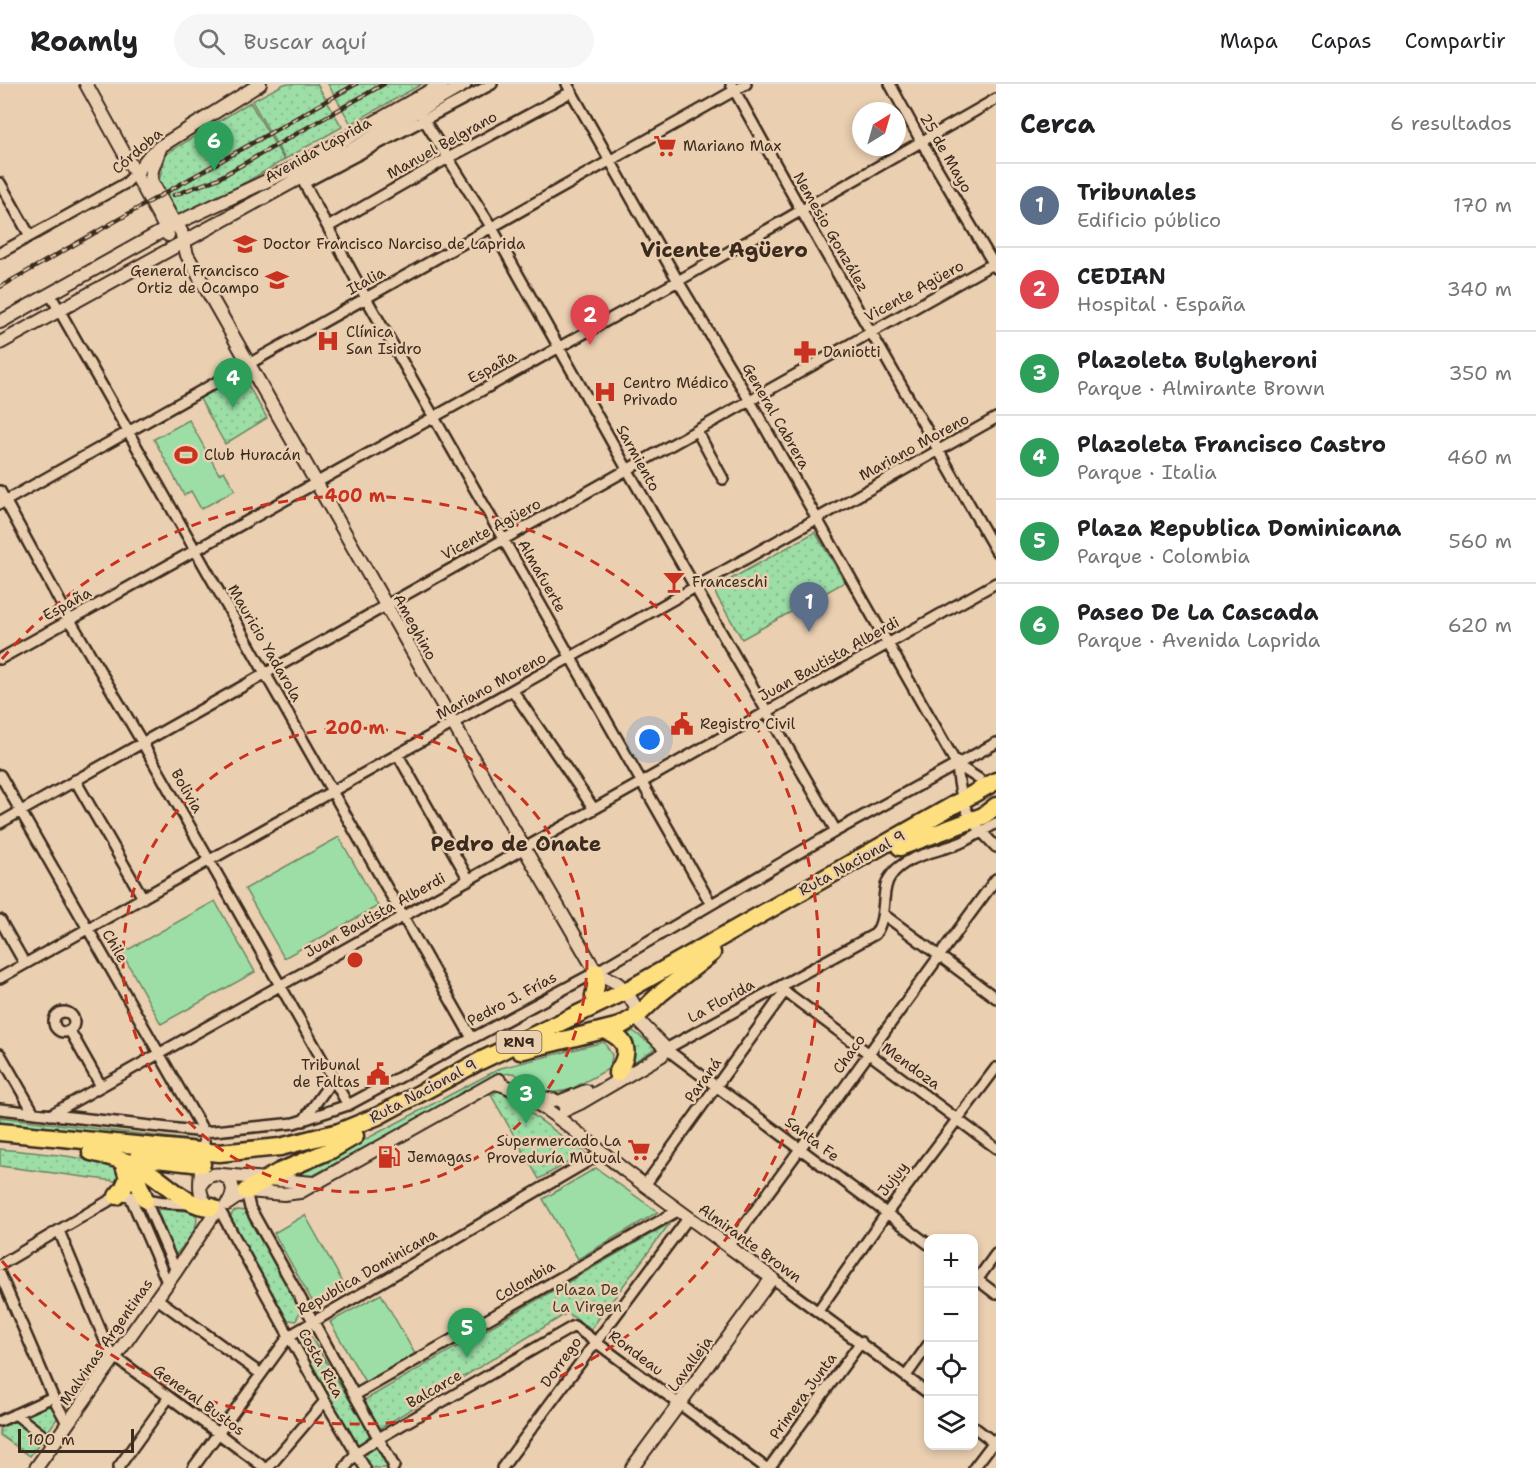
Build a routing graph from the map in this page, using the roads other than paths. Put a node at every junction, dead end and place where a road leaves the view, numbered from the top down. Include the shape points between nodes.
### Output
1 (86, 84) edge
2 (442, 84) edge
3 (465, 84) edge
4 (492, 84) edge
5 (746, 84) edge
6 (890, 84) edge
7 (252, 86) edge
8 (733, 87) edge
9 (569, 88) edge
10 (996, 99) edge
11 (418, 111) junction
12 (921, 141) junction
13 (161, 146) junction
14 (448, 158) junction
15 (609, 161) junction
16 (136, 173) junction
17 (300, 175) junction
18 (0, 183) edge
19 (801, 210) junction
20 (171, 226) junction
21 (328, 227) junction
22 (492, 228) junction
23 (30, 236) junction
24 (180, 243) junction
25 (0, 253) edge
26 (995, 265) edge
27 (678, 281) junction
28 (50, 294) junction
29 (366, 298) junction
30 (58, 310) junction
31 (0, 322) edge
32 (872, 332) junction
33 (0, 343) edge
34 (559, 348) junction
35 (249, 364) junction
36 (750, 400) junction
37 (434, 416) junction
38 (996, 418) edge
39 (696, 431) junction
40 (128, 432) junction
41 (939, 450) junction
42 (627, 469) junction
43 (723, 479) dead end
44 (316, 482) junction
45 (0, 491) edge
46 (3, 502) edge
47 (817, 519) junction
48 (504, 539) junction
49 (195, 550) junction
50 (996, 551) edge
51 (996, 583) edge
52 (695, 588) junction
53 (386, 605) junction
54 (70, 620) junction
55 (888, 644) junction
56 (572, 658) junction
57 (0, 659) edge
58 (265, 674) junction
59 (513, 691) junction
60 (767, 711) junction
61 (453, 724) junction
62 (142, 742) junction
63 (996, 743) edge
64 (398, 754) junction
65 (957, 765) junction
66 (996, 772) edge
67 (0, 775) edge
68 (75, 780) junction
69 (988, 780) edge
70 (643, 782) junction
71 (332, 792) junction
72 (996, 792) edge
73 (996, 806) edge
74 (594, 809) junction
75 (21, 811) junction
76 (968, 811) junction
77 (0, 823) edge
78 (996, 823) edge
79 (836, 831) junction
80 (896, 844) junction
81 (996, 847) edge
82 (524, 848) junction
83 (209, 860) junction
84 (996, 879) edge
85 (468, 880) junction
86 (143, 898) junction
87 (711, 904) junction
88 (883, 914) junction
89 (403, 916) junction
90 (0, 920) edge
91 (88, 928) junction
92 (712, 953) junction
93 (939, 956) junction
94 (25, 964) junction
95 (596, 972) junction
96 (0, 978) edge
97 (280, 985) junction
98 (782, 989) junction
99 (625, 991) junction
100 (594, 996) junction
101 (996, 998) edge
102 (637, 1016) junction
103 (70, 1031) dead end
104 (607, 1031) junction
105 (472, 1038) junction
106 (518, 1047) junction
107 (666, 1049) junction
108 (868, 1053) junction
109 (0, 1054) edge
110 (159, 1054) junction
111 (996, 1068) edge
112 (617, 1073) junction
113 (333, 1078) junction
114 (101, 1086) junction
115 (718, 1086) junction
116 (348, 1105) junction
117 (558, 1108) junction
118 (0, 1109) edge
119 (34, 1113) junction
120 (50, 1115) junction
121 (303, 1120) junction
122 (958, 1120) junction
123 (0, 1132) edge
124 (204, 1132) junction
125 (355, 1136) junction
126 (0, 1142) edge
127 (996, 1148) edge
128 (800, 1150) junction
129 (91, 1152) junction
130 (602, 1153) junction
131 (203, 1158) junction
132 (122, 1161) junction
133 (219, 1174) junction
134 (266, 1179) junction
135 (314, 1183) junction
136 (201, 1184) junction
137 (645, 1185) junction
138 (131, 1197) junction
139 (221, 1202) junction
140 (684, 1213) junction
141 (886, 1214) junction
142 (58, 1231) junction
143 (924, 1241) edge
144 (729, 1246) junction
145 (996, 1254) edge
146 (0, 1265) edge
147 (176, 1271) junction
148 (0, 1274) edge
149 (978, 1276) edge
150 (772, 1278) junction
151 (167, 1282) junction
152 (978, 1282) edge
153 (996, 1294) edge
154 (156, 1298) junction
155 (818, 1311) junction
156 (313, 1320) junction
157 (574, 1326) joint
158 (289, 1336) junction
159 (595, 1341) junction
160 (861, 1342) junction
161 (924, 1351) edge
162 (115, 1357) junction
163 (261, 1374) junction
164 (906, 1376) junction
165 (924, 1390) edge
166 (355, 1395) junction
167 (53, 1397) junction
168 (169, 1397) junction
169 (325, 1401) junction
170 (679, 1404) junction
171 (15, 1414) junction
172 (0, 1420) edge
173 (67, 1423) junction
174 (978, 1430) edge
175 (218, 1434) junction
176 (379, 1438) junction
177 (995, 1442) edge
178 (53, 1443) junction
179 (356, 1453) junction
180 (395, 1467) edge
181 (36, 1468) edge
182 (118, 1468) edge
183 (193, 1468) edge
184 (266, 1468) edge
185 (345, 1468) edge
186 (365, 1468) edge
187 (502, 1468) edge
188 (632, 1468) edge
189 (767, 1468) edge
190 (974, 1468) edge

1 - 16 street
2 - 11 street, Avenida Laprida
3 - 11 street, Avenida Laprida
4 - 11 street
5 - 8 street, Italia
6 - 12 street, 25 de Mayo
7 - 13 street, Córdoba
8 - 15 street, Italia
8 - 19 street, Nemesio González
9 - 14 street, Manuel Belgrano
9 - 15 street, General Cabrera
10 - 12 street, España
11 - 14 street, Sarmiento
11 - 17 street, Avenida Laprida
12 - 19 street, España
12 - 26 street, 25 de Mayo
13 - 16 street, Córdoba
13 - 20 street via 151,180
14 - 21 street, Manuel Belgrano
14 - 22 street, Sarmiento
15 - 22 street, Italia
15 - 27 street, General Cabrera
16 - 20 street
16 - 23 street, Córdoba via 126,183
17 - 20 street, Avenida Laprida
17 - 21 street, Almafuerte
17 - 24 street, Avenida Laprida
18 - 23 street
19 - 27 street, España
19 - 32 street, Nemesio González
20 - 24 street, Ameghino via 169,238
20 - 28 street, Avenida Laprida
21 - 29 street, Almafuerte
22 - 29 street, Italia
22 - 34 street, Sarmiento
23 - 25 street, Córdoba
24 - 30 street, Avenida Laprida
24 - 35 street, Ameghino
26 - 32 street, Vicente Agüero
27 - 34 street, España
27 - 36 street, General Cabrera
28 - 30 street, Mauricio Yadarola
28 - 31 street, Avenida Laprida
29 - 35 street, Italia
29 - 37 street, Almafuerte
30 - 33 street, Avenida Laprida
30 - 40 street, Mauricio Yadarola
32 - 36 street, Vicente Agüero
32 - 41 street, Nemesio González
34 - 37 street, España
34 - 42 street, Sarmiento
35 - 40 street, Italia
35 - 44 street, Ameghino
36 - 39 street, Vicente Agüero
36 - 47 street, General Cabrera
37 - 44 street, España
37 - 48 street, Almafuerte
38 - 41 street, Mariano Moreno
39 - 42 street, Vicente Agüero
39 - 43 street
40 - 46 street, Italia
40 - 49 street, Mauricio Yadarola
41 - 47 street, Mariano Moreno
41 - 50 street, Nemesio González
42 - 48 street, Vicente Agüero
42 - 52 street, Sarmiento
44 - 49 street, España
44 - 53 street, Ameghino
45 - 46 street, Bolivia
46 - 54 street, Bolivia
47 - 52 street, Mariano Moreno
47 - 55 street, General Cabrera
48 - 53 street, Vicente Agüero
48 - 56 street, Almafuerte
49 - 54 street, España
49 - 58 street, Mauricio Yadarola
51 - 55 street, Juan Bautista Alberdi
52 - 56 street, Mariano Moreno
52 - 60 street, Sarmiento
53 - 58 street, Vicente Agüero
53 - 61 street, Ameghino
54 - 57 street, España
54 - 62 street, Bolivia
55 - 60 street, Juan Bautista Alberdi
55 - 65 street, General Cabrera
56 - 59 street, Mariano Moreno
56 - 70 street, Almafuerte
58 - 62 street, Vicente Agüero
58 - 71 street, Mauricio Yadarola
59 - 61 street, Mariano Moreno
59 - 74 street
60 - 70 street, Juan Bautista Alberdi
60 - 79 street, Sarmiento
61 - 64 street, Mariano Moreno
61 - 82 street, Ameghino
62 - 68 street, Vicente Agüero
62 - 83 street, Bolivia
63 - 65 street, Pedro J. Frías
64 - 71 street, Mariano Moreno
64 - 85 street
65 - 69 street
65 - 76 street
65 - 79 street, Pedro J. Frías
66 - 69 highway
67 - 75 street, Chile
68 - 75 street, Vicente Agüero
68 - 86 street
69 - 76 highway
70 - 74 street, Juan Bautista Alberdi
70 - 87 street, Almafuerte
71 - 83 street, Mariano Moreno
71 - 89 street, Mauricio Yadarola
72 - 76 highway
73 - 76 highway via 983,816
74 - 82 street, Juan Bautista Alberdi
75 - 77 street, Vicente Agüero
75 - 91 street, Chile
76 - 78 street
76 - 80 highway
76 - 80 highway via 912,824
76 - 81 street
76 - 88 street via 961,843 925,853 895,871 887,881
79 - 87 street, Pedro J. Frías
80 - 92 highway, Ruta Nacional 9 / RN9
80 - 99 highway, Ruta Nacional 9 / RN9
82 - 85 street, Juan Bautista Alberdi
82 - 95 street, Ameghino
83 - 86 street, Mariano Moreno
83 - 97 street, Bolivia
84 - 93 street, Chaco
85 - 89 street, Juan Bautista Alberdi
86 - 91 street, Mariano Moreno
87 - 95 street, Pedro J. Frías
88 - 93 street
88 - 98 street, La Florida via 875,934
89 - 97 street, Juan Bautista Alberdi
89 - 105 street, Mauricio Yadarola
90 - 94 street
91 - 94 street, Mariano Moreno
91 - 110 street, Chile
92 - 99 highway, Ruta Nacional 9 / RN9
92 - 102 highway, RN9
93 - 101 street
93 - 108 street, Chaco
94 - 96 street, Mariano Moreno
95 - 99 street
95 - 100 highway
95 - 105 street, Pedro J. Frías
97 - 110 street, Juan Bautista Alberdi
97 - 113 street, Bolivia
98 - 107 street, La Florida
98 - 108 street, Mendoza
98 - 115 street, Paraná
99 - 100 highway, RN9
99 - 102 street
99 - 106 highway, Ruta Nacional 9 / RN9 via 598,1017
100 - 106 highway, RN9 via 534,1029
102 - 104 highway, RN9
102 - 107 street
103 - 114 street
104 - 106 highway, RN9
104 - 112 highway via 622,1041 626,1051
105 - 116 street, Pedro J. Frías
106 - 125 highway, Ruta Nacional 9 / RN9 via 396,1118
106 - 131 highway, Ruta Nacional 9 / RN9 via 339,1132 280,1147
107 - 112 street
107 - 115 street, Santa Fe
107 - 117 street, La Florida via 580,1103
108 - 122 street, Mendoza
108 - 128 street, Chaco
109 - 119 street
110 - 114 street, Juan Bautista Alberdi
110 - 124 street, Chile
111 - 122 street, Jujuy
112 - 117 street
113 - 116 street, Bolivia
113 - 121 street
114 - 120 street, Juan Bautista Alberdi
115 - 128 street, Santa Fe
115 - 137 street, Paraná
116 - 121 street, Pedro J. Frías
117 - 130 street, Almirante Brown via 571,1129
117 - 135 street via 494,1083
118 - 119 street, Pedro J. Frías
119 - 120 street, Pedro J. Frías
120 - 124 street, Pedro J. Frías
121 - 124 street, Pedro J. Frías
122 - 127 street, Mendoza
122 - 141 street, Jujuy
123 - 131 highway, Ruta Nacional 9 / RN9
124 - 131 street
125 - 131 highway, Ruta Nacional 9 / RN9 via 275,1158
125 - 134 highway
126 - 129 highway, Ruta Nacional 9 / RN9
128 - 141 street, Santa Fe
128 - 144 street, Chaco
129 - 131 highway, Ruta Nacional 9 / RN9
129 - 132 highway
130 - 137 street, Almirante Brown
130 - 156 street, Republica Dominicana
131 - 136 street
132 - 138 highway via 128,1178 123,1189
132 - 138 highway via 135,1175
132 - 139 highway
133 - 134 street
133 - 136 street via 208,1176
133 - 139 street via 226,1177
134 - 135 street
134 - 139 highway
135 - 139 street via 300,1192
136 - 139 street via 200,1195
137 - 140 street, Almirante Brown
138 - 139 street via 169,1203
138 - 142 street
138 - 147 street
138 - 151 street
139 - 147 street, Malvinas Argentinas
139 - 156 street, Costa Rica
139 - 158 street, Costa Rica
140 - 144 street, Almirante Brown
140 - 159 street, Dorrego
140 - 166 street, Colombia
141 - 143 street, Santa Fe
141 - 155 street, Jujuy
142 - 146 street
142 - 162 street
144 - 150 street, Almirante Brown
145 - 149 street
147 - 151 street, Malvinas Argentinas
148 - 167 street
150 - 155 street, Almirante Brown
150 - 170 street, Lavalleja
151 - 154 street, Malvinas Argentinas
152 - 153 street
154 - 162 street, Malvinas Argentinas
154 - 163 street
155 - 160 street, Almirante Brown
156 - 158 street, Republica Dominicana
156 - 166 street, Costa Rica
157 - 159 street, Rondeau
157 - 176 street, Balcarce
158 - 163 street, Republica Dominicana
158 - 169 street, Costa Rica
159 - 170 street, Rondeau
159 - 187 street, Dorrego
160 - 164 street, Almirante Brown
160 - 189 street, Primera Junta
161 - 164 street
162 - 168 street, General Bustos
162 - 173 street, Malvinas Argentinas
163 - 175 street, Republica Dominicana
164 - 165 street, Almirante Brown
166 - 176 street, Costa Rica
167 - 171 street
167 - 173 street
168 - 175 street, General Bustos
168 - 182 street
169 - 179 street, Costa Rica
169 - 184 street
170 - 188 street, Lavalleja
170 - 189 street, Rondeau
171 - 172 street
171 - 178 street
173 - 178 street, Malvinas Argentinas
174 - 177 street
175 - 183 street, Republica Dominicana
175 - 184 street, General Bustos
176 - 179 street, Balcarce
176 - 180 street, Costa Rica
177 - 190 street
178 - 181 street, Malvinas Argentinas
179 - 185 street, Balcarce
179 - 186 street, Costa Rica

